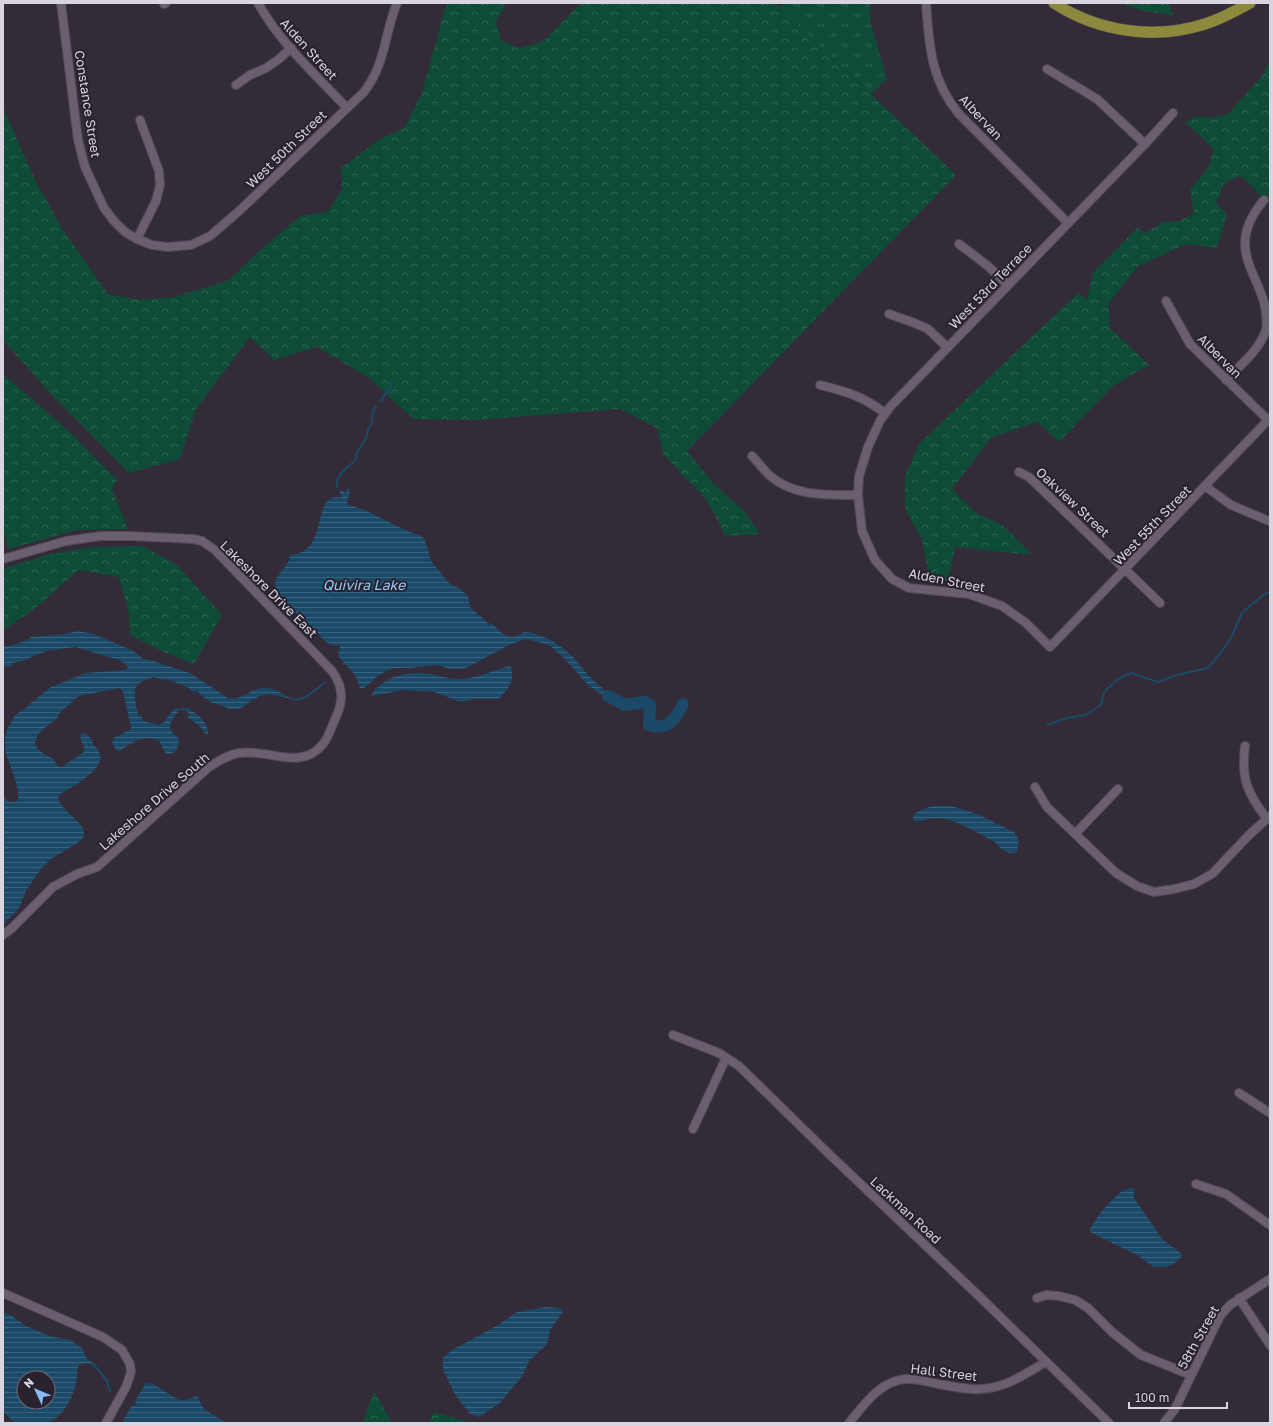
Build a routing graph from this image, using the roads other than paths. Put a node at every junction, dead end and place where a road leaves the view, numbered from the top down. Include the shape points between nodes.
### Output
1 (61, 3) edge
2 (258, 3) edge
3 (397, 3) edge
4 (926, 3) edge
5 (1054, 3) edge
6 (1250, 3) edge
7 (291, 48) junction
8 (1047, 69) dead end
9 (236, 85) dead end
10 (346, 108) junction
11 (1173, 113) dead end
12 (140, 120) dead end
13 (1145, 144) junction
14 (1264, 200) dead end
15 (1068, 223) junction
16 (137, 239) junction
17 (959, 244) dead end
18 (1008, 285) junction
19 (1166, 301) dead end
20 (889, 314) dead end
21 (947, 347) junction
22 (1226, 380) junction
23 (820, 385) dead end
24 (885, 414) junction
25 (1269, 419) edge
26 (752, 456) dead end
27 (1019, 472) dead end
28 (1205, 486) junction
29 (858, 495) junction
30 (1268, 521) dead end
31 (3, 559) edge
32 (1126, 569) junction
33 (1160, 603) dead end
34 (1050, 647) joint
35 (331, 728) joint
36 (1245, 746) dead end
37 (1035, 787) dead end
38 (1118, 790) dead end
39 (1268, 818) edge
40 (1075, 834) junction
41 (3, 935) edge
42 (673, 1035) dead end
43 (726, 1058) junction
44 (1239, 1093) dead end
45 (1270, 1113) edge
46 (693, 1129) dead end
47 (1196, 1184) dead end
48 (1270, 1225) edge
49 (1270, 1279) edge
50 (3, 1293) edge
51 (1037, 1298) dead end
52 (1239, 1298) junction
53 (1270, 1346) edge
54 (1046, 1362) junction
55 (1190, 1375) junction
56 (106, 1423) edge
57 (849, 1423) edge
58 (1109, 1423) edge
59 (1164, 1423) edge

1 - 16 street, Constance Street via 78,140 85,167 104,208 125,232
2 - 7 street, Alden Street via 275,31
3 - 10 street, West 50th Street via 376,72 364,92
4 - 15 street, Albervan via 936,76 950,102
5 - 6 main road via 1089,22 1129,31 1147,32 1184,30 1204,25
7 - 9 street via 266,68
7 - 10 street, Alden Street
8 - 13 street via 1097,99
10 - 16 street, West 50th Street via 210,236 191,245 168,247 152,245
11 - 13 street, West 53rd Terrace
12 - 16 street via 159,172 160,185 156,201
13 - 15 street, West 53rd Terrace
14 - 22 street via 1252,215 1247,244 1250,260 1269,302 1266,330 1257,347
15 - 18 street, West 53rd Terrace
17 - 18 street
18 - 21 street, West 53rd Terrace
19 - 22 street, Albervan via 1190,344
20 - 21 street via 928,329
21 - 24 street, West 53rd Terrace
22 - 25 street, Albervan
23 - 24 street via 860,397
24 - 29 street, West 53rd Terrace via 868,447 859,476
25 - 28 street, West 55th Street
26 - 29 street via 768,475 787,487 807,493
27 - 32 street, Oakview Street via 1029,477
28 - 30 street via 1232,505
28 - 32 street, West 55th Street
29 - 34 street, Alden Street via 862,531 875,560 892,578 909,588 969,594 1002,606 1026,623
31 - 35 street, Lakeshore Drive East via 66,541 100,536 202,541 215,550 337,677 342,692 341,701
32 - 33 street, Oakview Street
32 - 34 street, West 55th Street
35 - 41 street, Lakeshore Drive South via 324,743 307,756 296,758 246,752 220,760 97,868 72,876 53,886
36 - 39 street via 1243,763 1248,791 1254,803
37 - 40 street via 1047,807
38 - 40 street
39 - 40 street via 1212,874 1194,884 1154,892 1137,886 1116,873
42 - 43 street, Lackman Road
43 - 46 street
43 - 54 street, Lackman Road via 739,1066
44 - 45 street
47 - 48 street via 1226,1194
49 - 52 street, 58th Street
50 - 56 street via 103,1337 122,1350 130,1364 131,1372 126,1387
51 - 55 street via 1060,1296 1075,1300 1088,1308 1112,1332 1142,1355
52 - 53 street
52 - 55 street, 58th Street via 1220,1316
54 - 57 street, Hall Street via 1008,1384 986,1388 964,1389 912,1379 897,1380 880,1389
54 - 58 street, Lackman Road
55 - 59 street, 58th Street via 1174,1409

